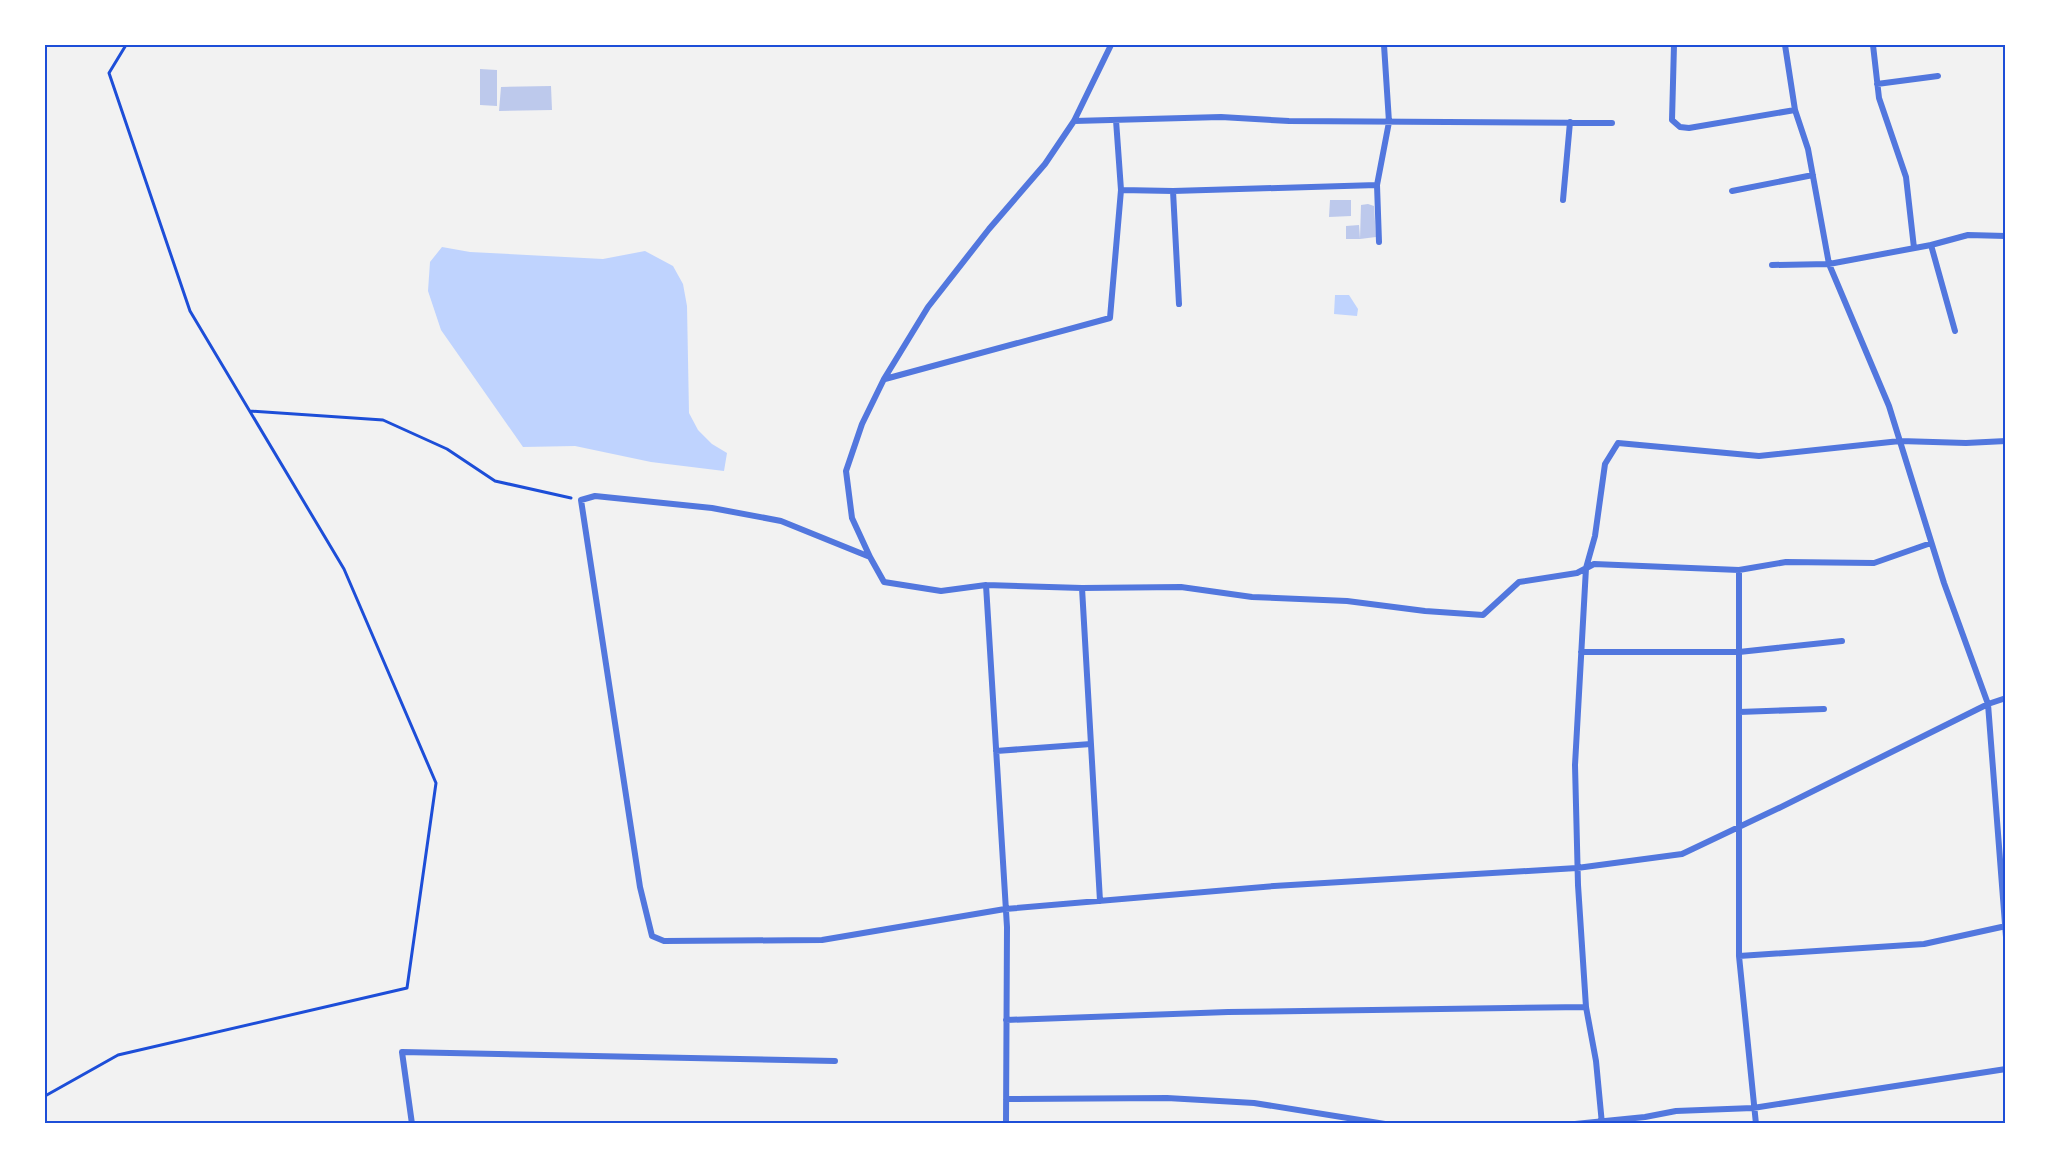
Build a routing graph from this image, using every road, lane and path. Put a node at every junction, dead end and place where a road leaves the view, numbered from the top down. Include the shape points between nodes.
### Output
1 (126, 45) edge
2 (1111, 45) edge
3 (1384, 45) edge
4 (1674, 45) edge
5 (1785, 45) edge
6 (1873, 45) edge
7 (1938, 76) dead end
8 (1877, 84) junction
9 (1795, 110) junction
10 (1116, 120) junction
11 (1074, 122) junction
12 (1389, 122) junction
13 (1570, 122) junction
14 (1612, 123) dead end
15 (1813, 175) junction
16 (1377, 185) junction
17 (1121, 190) junction
18 (1173, 191) junction
19 (1732, 191) dead end
20 (1563, 200) dead end
21 (2006, 236) edge
22 (1379, 242) dead end
23 (1931, 245) junction
24 (1914, 248) junction
25 (1829, 264) junction
26 (1772, 265) dead end
27 (1179, 304) dead end
28 (1955, 331) dead end
29 (884, 379) junction
30 (250, 411) junction
31 (1900, 441) junction
32 (2006, 441) edge
33 (581, 500) junction
34 (1931, 543) junction
35 (870, 557) junction
36 (1586, 568) junction
37 (1739, 570) junction
38 (986, 585) junction
39 (1082, 588) junction
40 (1842, 641) dead end
41 (1739, 650) junction
42 (1581, 652) junction
43 (2006, 698) edge
44 (1988, 704) junction
45 (1824, 709) dead end
46 (1738, 712) junction
47 (1091, 744) junction
48 (996, 751) junction
49 (1738, 828) junction
50 (1577, 868) junction
51 (1100, 901) junction
52 (1005, 909) junction
53 (2006, 927) edge
54 (2006, 937) edge
55 (1739, 956) junction
56 (1586, 1007) junction
57 (1006, 1020) junction
58 (835, 1061) dead end
59 (2006, 1069) edge
60 (45, 1096) edge
61 (1006, 1099) junction
62 (1754, 1106) junction
63 (1602, 1123) edge
64 (412, 1124) edge
65 (1006, 1124) edge
66 (1385, 1124) edge
67 (1575, 1124) edge
68 (1756, 1124) edge

1 - 30 path via 109,73 190,311
2 - 11 street
3 - 12 street
4 - 9 street via 1672,120 1680,127
5 - 9 street
6 - 8 street
7 - 8 street
8 - 24 street via 1906,177
9 - 15 street
10 - 11 street
10 - 12 street via 1221,117
10 - 17 street
11 - 29 street via 1045,164 928,307
12 - 13 street
12 - 16 street
13 - 14 street
13 - 20 street
15 - 19 street
15 - 25 street
16 - 18 street
16 - 22 street
17 - 18 street
17 - 29 street via 1110,318
18 - 27 street
21 - 23 street via 1968,235
23 - 24 street
23 - 28 street
24 - 25 street
25 - 26 street
25 - 31 street
29 - 35 street via 862,424 846,471 852,518
30 - 33 path via 383,420 447,449 495,481
30 - 60 path via 344,569 436,783 407,988 118,1055
31 - 32 street
31 - 34 street
31 - 36 street via 1759,456 1618,443 1605,464 1595,536
33 - 35 street via 595,496 712,508 781,520
33 - 52 street via 640,887 652,936 664,941 822,940
34 - 37 street via 1874,563 1786,562
34 - 44 street
35 - 38 street via 884,582 941,591
36 - 37 street via 1594,564
36 - 39 street via 1577,573 1518,582 1483,615 1347,601 1252,597 1181,587
36 - 42 street
37 - 41 street
38 - 39 street
38 - 48 street
39 - 47 street
40 - 41 street
41 - 42 street
41 - 46 street
42 - 50 street via 1575,765
43 - 44 street
44 - 49 street
44 - 53 street
45 - 46 street
46 - 49 street
47 - 48 street
47 - 51 street
48 - 52 street
49 - 50 street via 1682,854
49 - 55 street
50 - 51 street
50 - 56 street
51 - 52 street
52 - 57 street
53 - 54 street
53 - 55 street via 1924,944
55 - 62 street
56 - 57 street via 1228,1012
56 - 63 street
57 - 61 street
58 - 64 street via 402,1052
59 - 62 street
61 - 65 street
61 - 66 street via 1167,1098 1254,1103
62 - 63 street via 1676,1111
62 - 68 street
63 - 67 street

